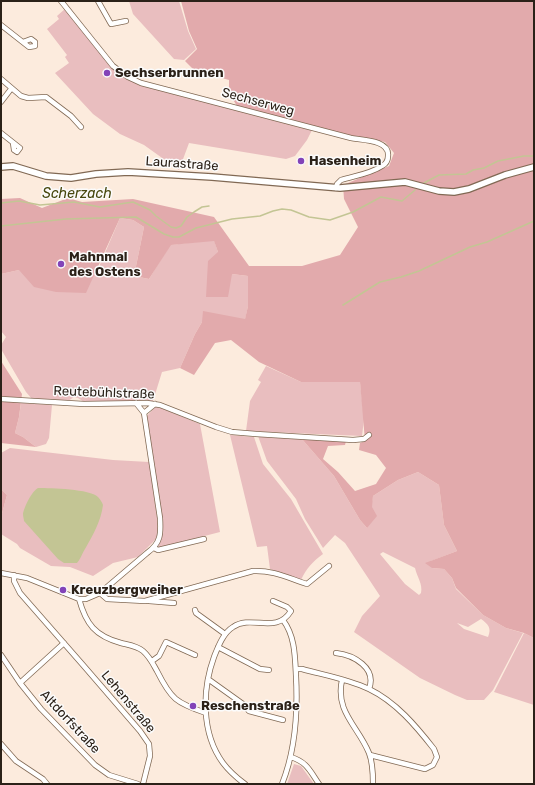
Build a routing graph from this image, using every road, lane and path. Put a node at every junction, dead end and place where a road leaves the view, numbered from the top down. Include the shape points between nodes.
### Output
1 (61, 1) edge
2 (98, 1) edge
3 (126, 21) dead end
4 (1, 26) edge
5 (23, 42) dead end
6 (1, 79) edge
7 (11, 88) junction
8 (1, 102) edge
9 (81, 126) dead end
10 (1, 133) edge
11 (13, 143) dead end
12 (1, 167) edge
13 (534, 167) edge
14 (336, 188) junction
15 (1, 399) edge
16 (136, 403) junction
17 (155, 404) junction
18 (144, 413) junction
19 (369, 435) dead end
20 (204, 539) dead end
21 (154, 548) junction
22 (329, 566) dead end
23 (1, 573) edge
24 (14, 575) junction
25 (100, 593) junction
26 (79, 599) junction
27 (145, 601) junction
28 (273, 601) dead end
29 (174, 604) dead end
30 (195, 610) dead end
31 (283, 620) junction
32 (225, 634) junction
33 (64, 643) junction
34 (218, 647) junction
35 (336, 653) dead end
36 (1, 655) edge
37 (195, 655) dead end
38 (152, 661) junction
39 (296, 669) junction
40 (269, 670) dead end
41 (208, 679) junction
42 (342, 680) junction
43 (20, 682) junction
44 (369, 689) junction
45 (206, 713) junction
46 (283, 720) dead end
47 (1, 744) edge
48 (370, 754) junction
49 (291, 757) junction
50 (48, 784) edge
51 (138, 784) edge
52 (143, 784) edge
53 (245, 784) edge
54 (282, 784) edge
55 (319, 784) edge
56 (373, 784) edge

1 - 14 street, Sechserweg via 113,66 141,84 386,147 388,161 384,166 341,180
2 - 3 street via 111,24
4 - 5 street
6 - 7 street
7 - 8 street
7 - 9 street via 25,98 46,97
10 - 11 street
12 - 14 street, Laurastraße via 13,166 46,176 71,178 128,172
13 - 14 street, Laurastraße via 454,192 439,191 406,182
15 - 16 street, Reutebühlstraße via 84,404
16 - 17 street, Reutebühlstraße
16 - 18 street
17 - 18 street
17 - 19 street, Reutebühlstraße via 216,428 238,432 353,440 364,439
18 - 21 street via 160,518 160,533
20 - 21 street via 158,550
21 - 25 street
22 - 27 street via 307,584 273,572 253,571
23 - 24 street
24 - 26 street
24 - 33 street, Lehenstraße via 20,593
25 - 26 street
25 - 27 street via 107,600
26 - 38 street via 86,618 96,632 137,647
27 - 29 street
28 - 31 street via 292,611
30 - 32 street
31 - 32 street via 272,623 244,622 235,625
31 - 39 street via 294,644
32 - 34 street
33 - 43 street
33 - 52 street, Lehenstraße via 149,744 150,756
34 - 40 street via 260,669
34 - 41 street
35 - 44 street via 363,664 371,677
36 - 43 street, Altdorfstraße
37 - 38 street via 166,642 159,656
38 - 45 street via 174,699 185,706
39 - 42 street
39 - 49 street via 296,724
41 - 45 street via 205,695
41 - 46 street via 249,711
42 - 44 street
42 - 48 street via 340,699 344,710
43 - 51 street, Altdorfstraße via 41,709 99,768 109,775
44 - 48 street via 396,707 430,743 437,757 433,765 425,769
45 - 53 street via 217,754 231,773
47 - 50 street via 16,761
48 - 56 street
49 - 54 street
49 - 55 street via 304,763

